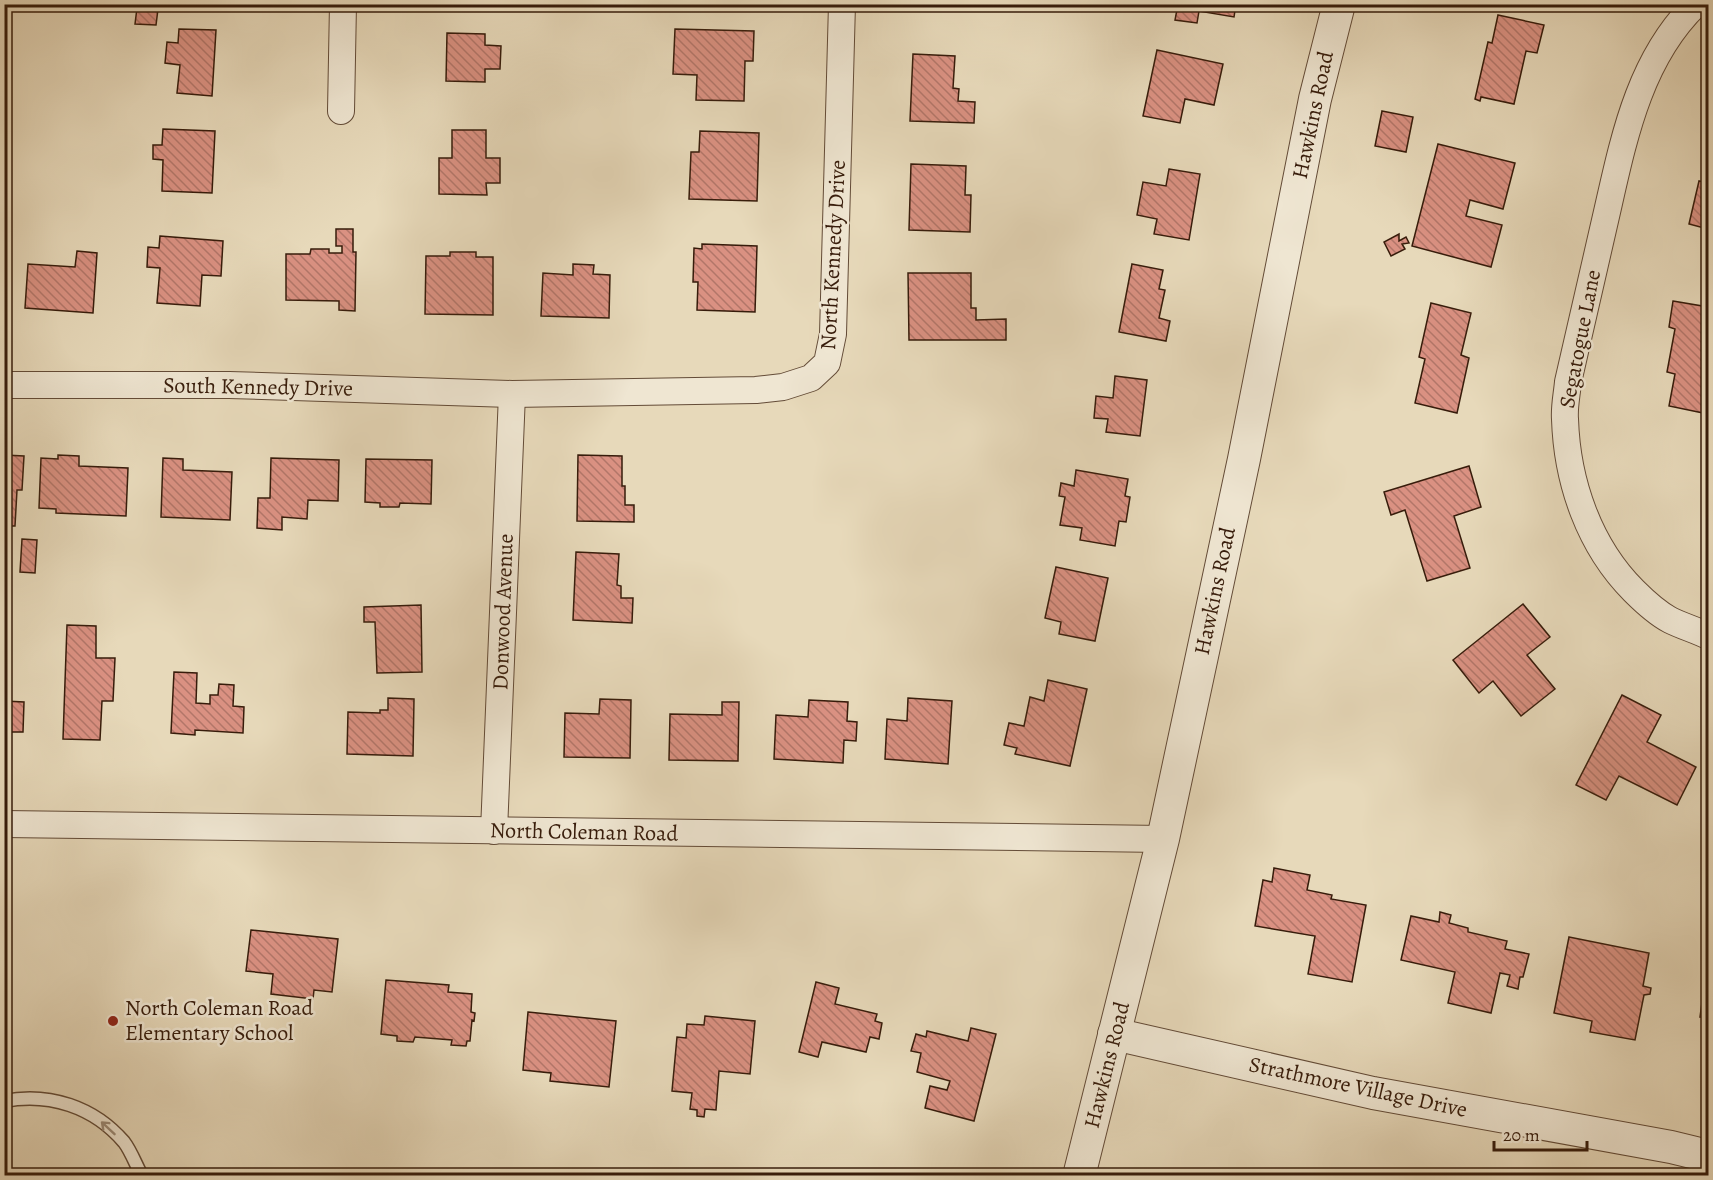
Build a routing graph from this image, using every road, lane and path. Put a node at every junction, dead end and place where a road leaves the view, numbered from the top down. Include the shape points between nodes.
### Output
1 (343, 4) edge
2 (842, 4) edge
3 (1339, 4) edge
4 (1696, 4) edge
5 (341, 111) dead end
6 (4, 385) edge
7 (512, 394) junction
8 (1708, 636) edge
9 (4, 824) edge
10 (494, 831) junction
11 (1163, 839) junction
12 (1114, 1034) junction
13 (4, 1101) edge
14 (1708, 1155) edge
15 (142, 1176) edge
16 (1079, 1176) edge

1 - 5 street
2 - 7 street, North Kennedy Drive via 833,334 827,363 811,378 756,390
3 - 11 street, Hawkins Road via 1315,99
4 - 8 street, Segatogue Lane via 1662,45 1636,99 1568,382 1565,417 1568,456 1577,494 1602,551 1621,577 1659,612
6 - 7 street, South Kennedy Drive via 229,385
7 - 10 street, Donwood Avenue
9 - 10 street, North Coleman Road
10 - 11 street, North Coleman Road
11 - 12 street, Hawkins Road
12 - 14 street, Strathmore Village Drive via 1373,1093
12 - 16 street, Hawkins Road
15 -> 13 lane via 124,1143 96,1117 59,1101

